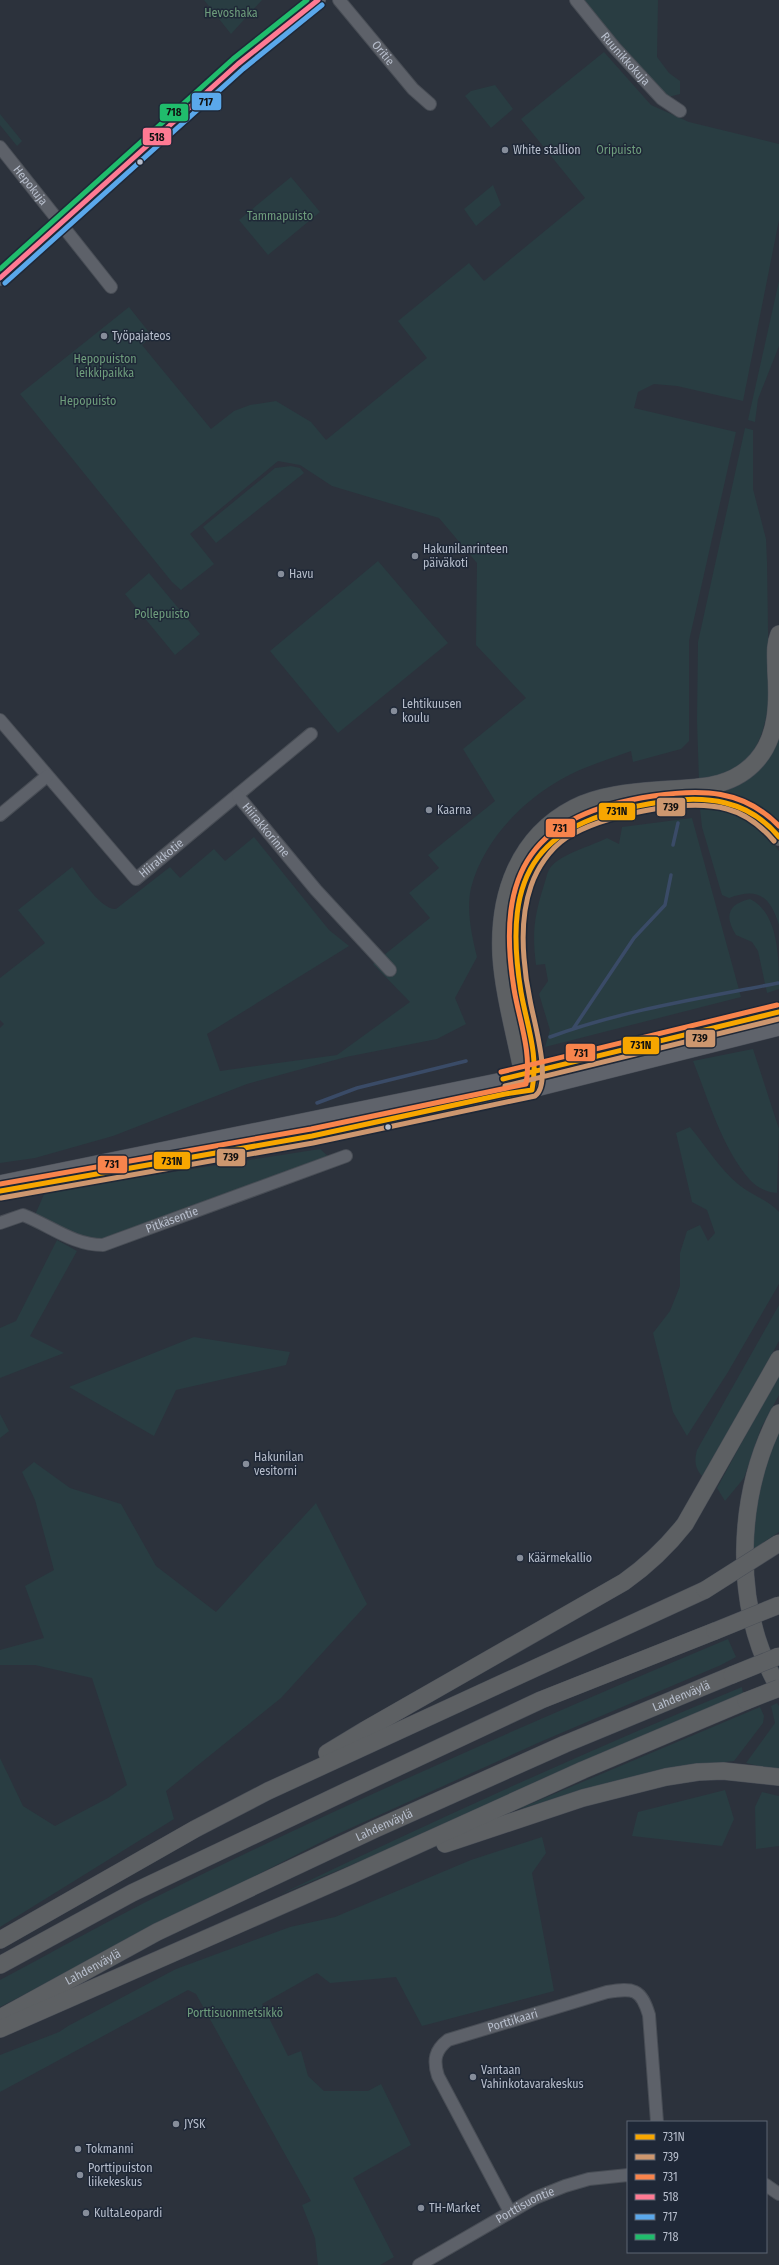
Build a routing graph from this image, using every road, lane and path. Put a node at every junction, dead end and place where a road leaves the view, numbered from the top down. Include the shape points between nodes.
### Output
1 (318, 0) edge
2 (339, 0) edge
3 (576, 0) edge
4 (430, 104) dead end
5 (680, 111) dead end
6 (0, 147) edge
7 (61, 224) junction
8 (0, 278) edge
9 (111, 287) dead end
10 (779, 634) edge
11 (0, 720) edge
12 (311, 734) dead end
13 (47, 776) junction
14 (238, 796) junction
15 (0, 815) edge
16 (779, 837) edge
17 (390, 970) dead end
18 (779, 1012) edge
19 (779, 1028) edge
20 (530, 1073) junction
21 (532, 1090) junction
22 (346, 1156) dead end
23 (0, 1183) edge
24 (0, 1191) edge
25 (0, 1223) edge
26 (779, 1359) edge
27 (779, 1412) edge
28 (779, 1543) edge
29 (779, 1605) edge
30 (779, 1656) edge
31 (779, 1688) edge
32 (779, 1777) edge
33 (268, 1791) junction
34 (351, 1875) junction
35 (0, 1940) edge
36 (0, 1965) edge
37 (0, 2018) edge
38 (0, 2029) edge
39 (657, 2121) edge
40 (627, 2175) edge
41 (767, 2186) edge
42 (779, 2194) edge
43 (510, 2212) junction
44 (431, 2258) junction
45 (411, 2265) edge
46 (420, 2265) edge

1 - 7 main road via 238,64
2 - 4 street, Oritie via 413,89
3 - 5 street, Ruunikkokuja via 614,47 662,99
6 - 7 street, Hepokuja
7 - 8 main road
7 - 9 street, Hepokuja
10 - 20 highway via 775,644 775,716 767,746 752,766 743,774 721,785 635,792 593,800 575,807 554,820 535,838 510,878 502,911 501,956
11 - 13 street, Hiirakkotie
12 - 14 street, Hiirakkotie
13 - 14 street, Hiirakkotie via 136,879
13 - 15 street
14 - 17 street, Hiirakkorinne via 316,890
16 - 20 highway via 759,818 728,803 713,800 682,801 639,805 601,813 562,832 544,848 525,883 517,923 516,954 523,1002 535,1054
18 - 20 main road
19 - 21 main road
20 - 21 highway
20 - 23 main road
21 - 24 main road via 312,1136
22 - 25 street, Pitkäsentie via 103,1246 74,1241 23,1215
26 - 33 highway via 685,1524 651,1563 624,1582 365,1730
27 - 31 highway via 756,1466 747,1508 744,1545 746,1578 753,1618 762,1650
28 - 33 highway, bridge via 705,1590
29 - 36 highway, bridge via 541,1700 132,1893
30 - 37 highway, Lahdenväylä, bridge via 565,1744 375,1830 178,1922
31 - 34 highway, bridge via 583,1770
32 - 34 highway via 723,1771 666,1777 583,1798
33 - 35 highway via 195,1829
34 - 38 highway
39 - 43 street, Porttikaari via 649,2015 644,1999 635,1992 625,1989 607,1992 448,2040 440,2046 435,2055 438,2076
40 - 43 street, Porttisuontie via 589,2179 565,2186
41 - 42 street
43 - 44 street, Porttisuontie
44 - 45 street, Porttisuontie
44 - 46 street, Porttisuontie

